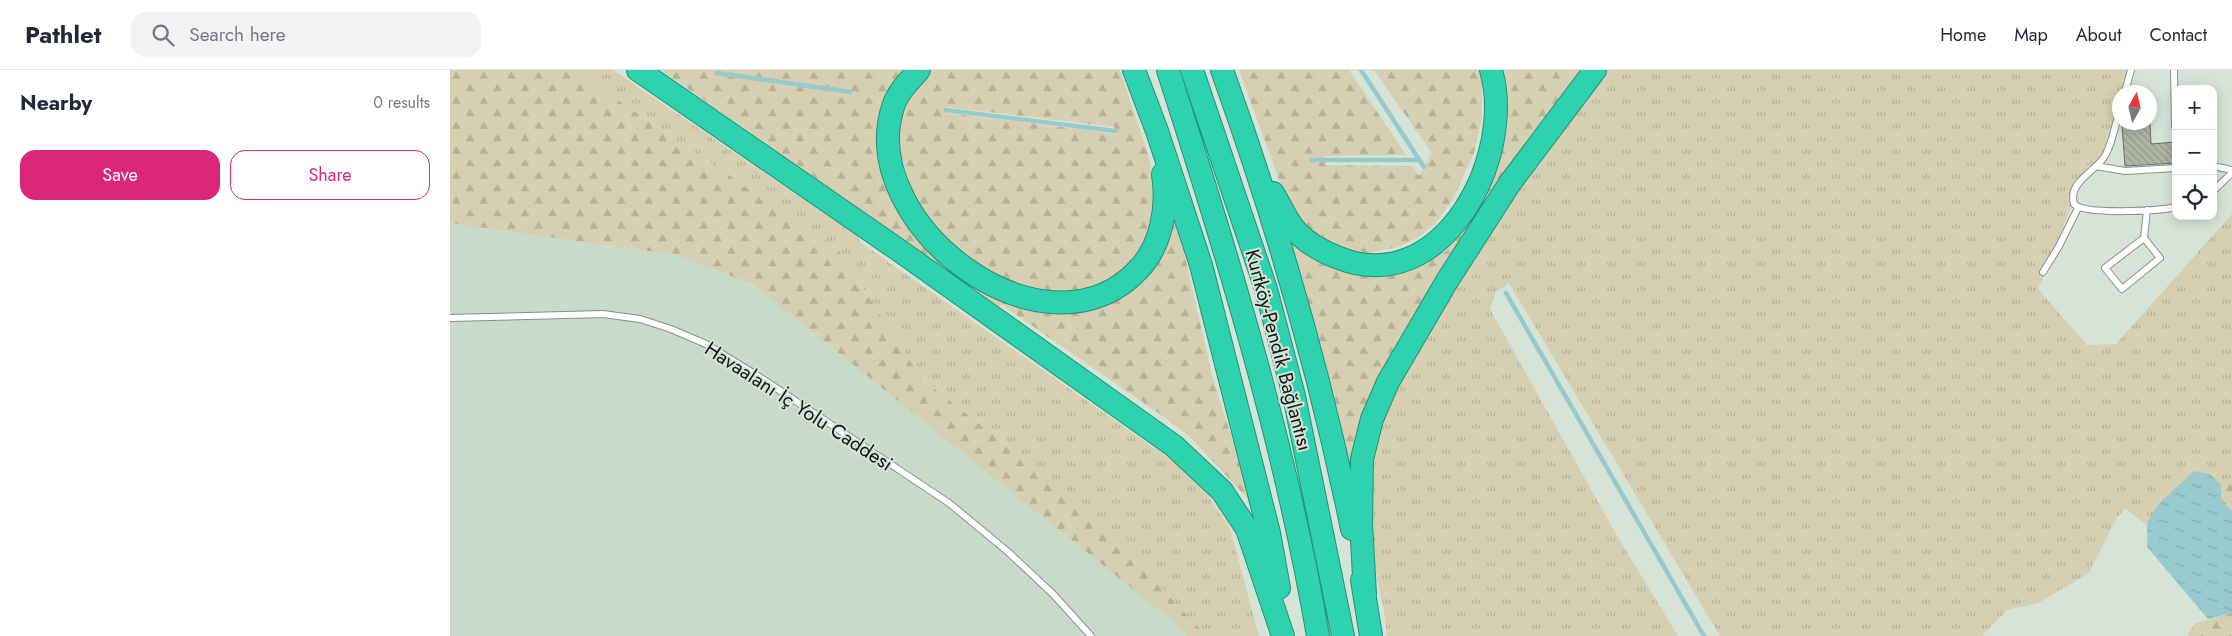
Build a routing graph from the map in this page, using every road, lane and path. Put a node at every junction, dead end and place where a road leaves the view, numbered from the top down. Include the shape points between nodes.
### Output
1 (638, 70) edge
2 (919, 70) edge
3 (1134, 70) edge
4 (1168, 70) edge
5 (1192, 70) edge
6 (1222, 70) edge
7 (1491, 70) edge
8 (1595, 70) edge
9 (2131, 70) edge
10 (2174, 70) edge
11 (2127, 85) edge
12 (2174, 85) edge
13 (2114, 130) edge
14 (1157, 131) junction
15 (1255, 162) junction
16 (2096, 166) junction
17 (2217, 167) edge
18 (2172, 168) edge
19 (2232, 172) edge
20 (2217, 187) edge
21 (2172, 207) edge
22 (2078, 208) junction
23 (2147, 210) junction
24 (2144, 238) junction
25 (2043, 272) dead end
26 (450, 318) edge
27 (1365, 594) junction
28 (1091, 636) edge
29 (1283, 636) edge
30 (1288, 636) edge
31 (1318, 636) edge
32 (1343, 636) edge
33 (1371, 636) edge

1 - 29 highway via 1174,446 1222,491 1247,529
2 - 14 highway via 893,106 888,128 888,153 901,192 942,249 968,270 1028,300 1078,303 1109,294 1147,260 1158,240 1165,195
3 - 14 highway
4 - 31 highway, Kurtköy-Pendik Bağlantısı via 1234,280 1270,411
5 - 32 highway, Kurtköy-Pendik Bağlantısı via 1266,289 1294,396
6 - 15 highway
7 - 15 highway via 1496,118 1486,165 1475,191 1444,237 1402,262 1380,266 1356,265 1307,242 1296,231
8 - 27 highway via 1510,183 1388,382 1372,419 1362,459
9 - 11 lane
10 - 12 lane
13 - 16 lane via 2106,154
14 - 30 highway via 1201,265 1269,532
15 - 27 highway via 1301,315 1339,466
16 - 18 lane via 2125,171
16 - 22 lane via 2077,188 2073,200
17 - 19 lane
19 - 20 lane
21 - 23 lane
22 - 23 lane
22 - 25 lane
23 - 24 lane
24 - 24 lane via 2105,268 2122,289 2160,258
26 - 28 lane, Havaalanı İç Yolu Caddesi via 603,314 671,329 706,344 949,503 1007,550
27 - 33 highway

